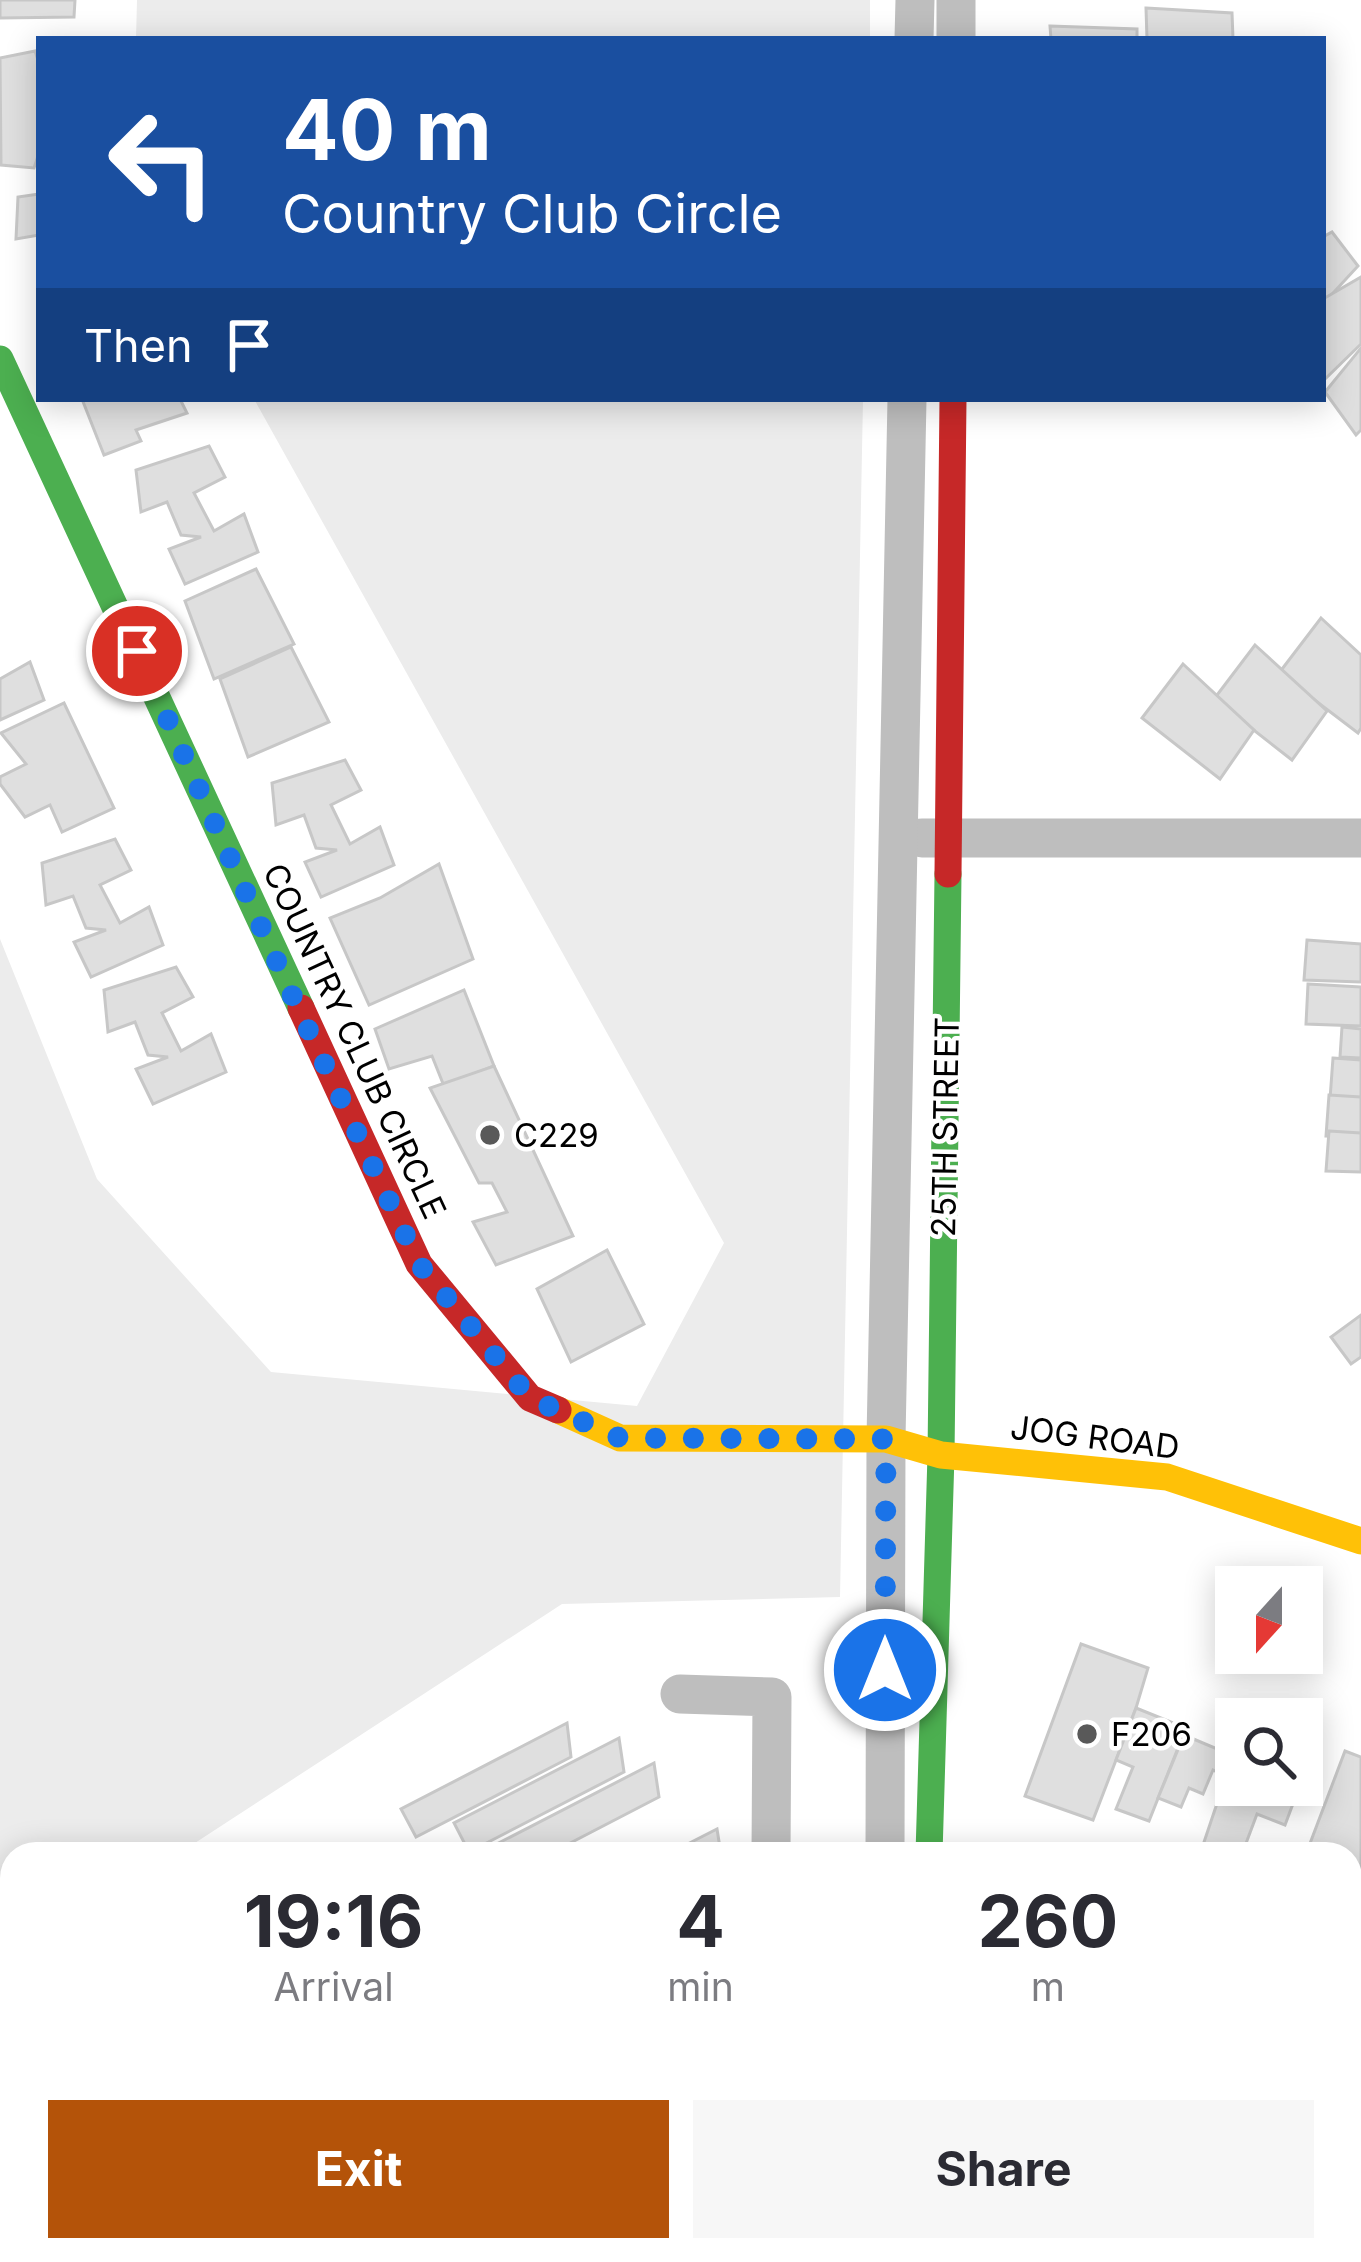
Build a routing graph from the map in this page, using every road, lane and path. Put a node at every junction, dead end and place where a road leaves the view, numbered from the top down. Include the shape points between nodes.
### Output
1 (915, 0) edge
2 (956, 0) edge
3 (914, 36) edge
4 (956, 36) edge
5 (0, 359) edge
6 (907, 402) edge
7 (953, 402) edge
8 (898, 837) junction
9 (1361, 838) edge
10 (949, 839) junction
11 (886, 1439) junction
12 (941, 1454) junction
13 (1361, 1541) edge
14 (680, 1694) dead end
15 (770, 1842) edge
16 (885, 1842) edge
17 (929, 1842) edge

1 - 3 street
2 - 4 street
5 - 11 street, COUNTRY CLUB CIRCLE via 419,1264 530,1398 620,1438
6 - 8 street, 25TH STREET
7 - 10 street, 25TH STREET
8 - 10 street
8 - 11 street, 25TH STREET
9 - 10 street
10 - 12 street, 25TH STREET
11 - 12 street, JOG ROAD
11 - 16 street, 25TH STREET
12 - 13 street, JOG ROAD via 1167,1478
12 - 17 street, 25TH STREET
14 - 15 street via 772,1697

